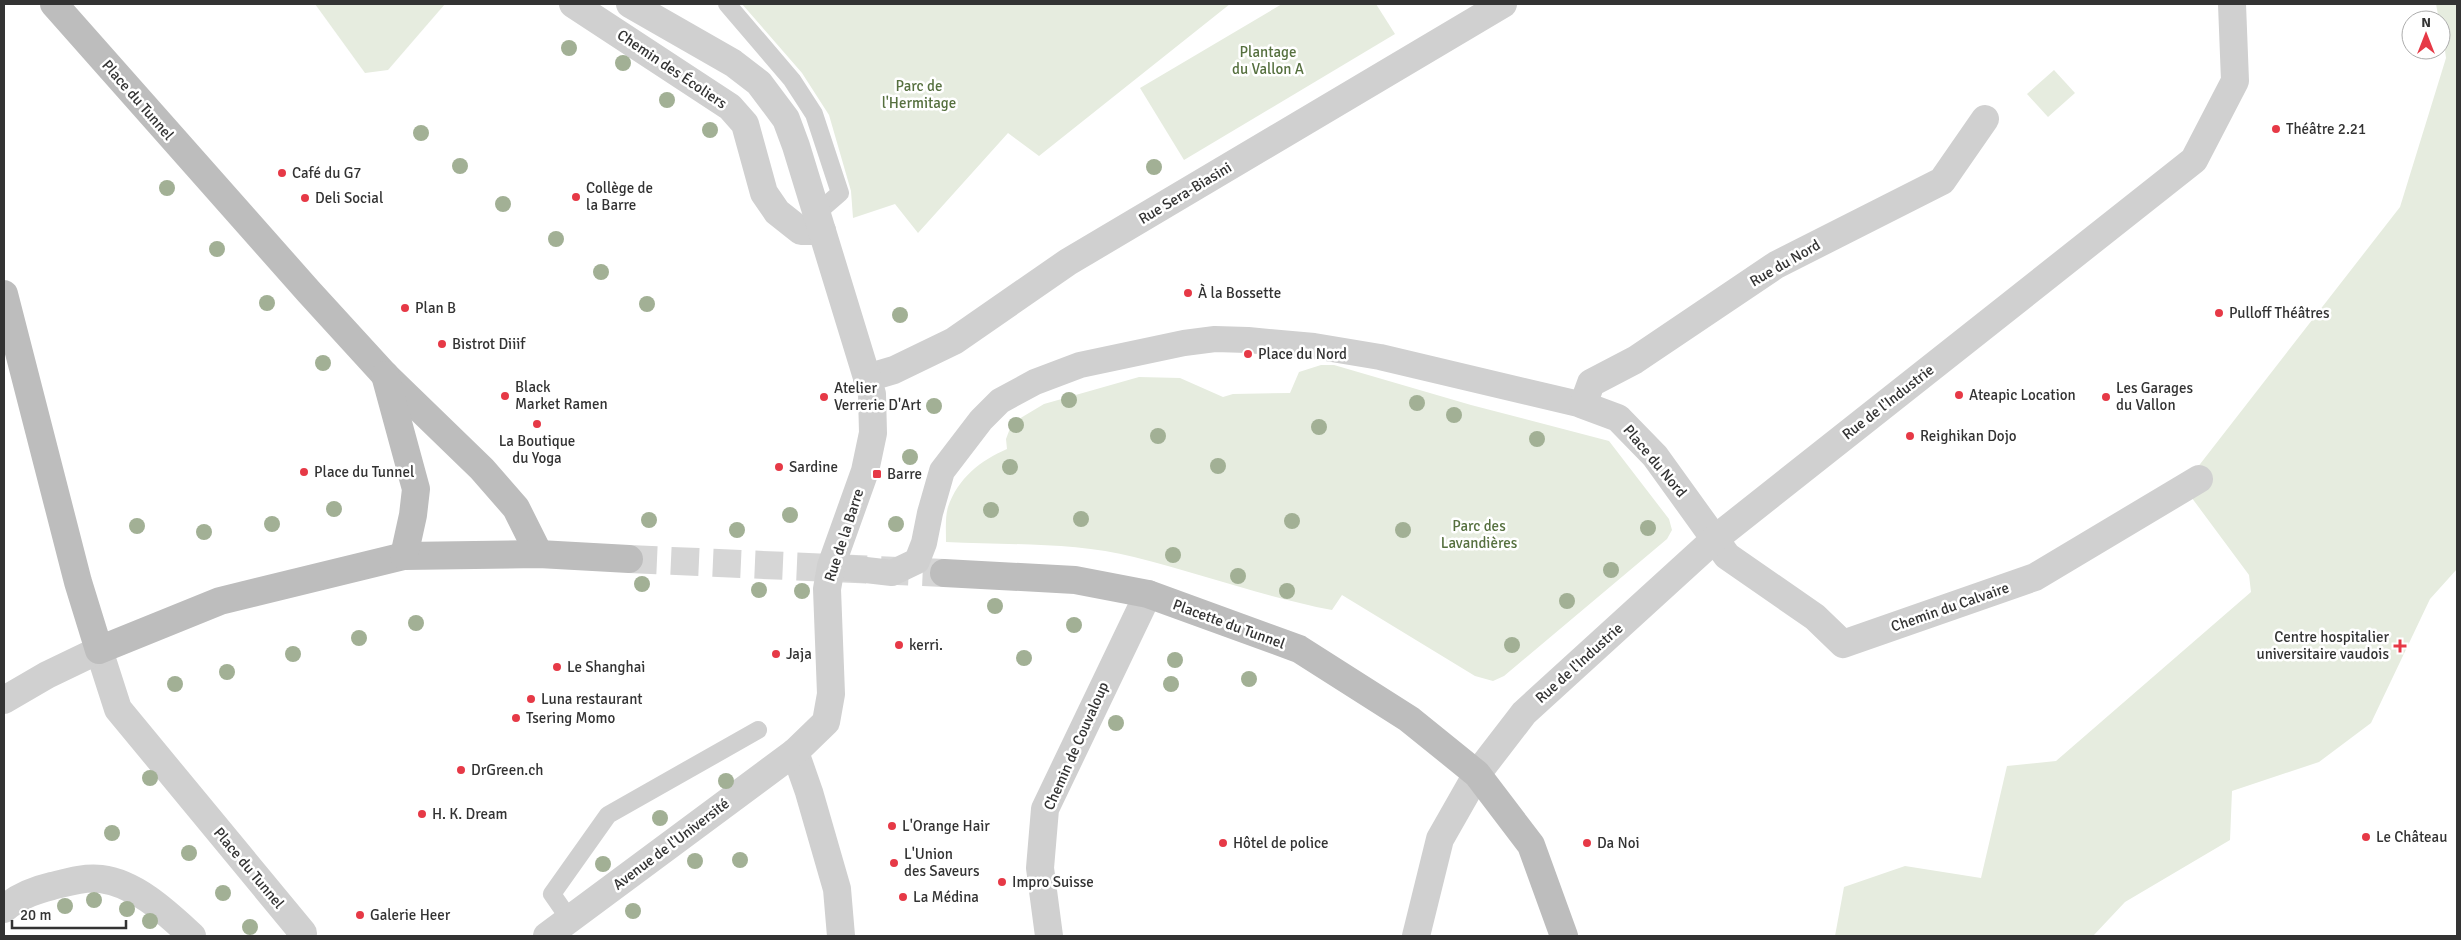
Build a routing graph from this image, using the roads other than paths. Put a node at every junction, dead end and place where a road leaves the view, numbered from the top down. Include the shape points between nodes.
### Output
1 (54, 4) edge
2 (573, 4) edge
3 (630, 4) edge
4 (727, 4) edge
5 (1503, 4) edge
6 (2232, 4) edge
7 (1985, 119) dead end
8 (820, 222) junction
9 (4, 294) edge
10 (384, 374) junction
11 (867, 378) junction
12 (1583, 405) junction
13 (2199, 479) dead end
14 (1716, 538) junction
15 (539, 554) junction
16 (404, 556) junction
17 (629, 559) tunnel mouth
18 (831, 566) junction
19 (944, 573) tunnel mouth
20 (1148, 594) junction
21 (100, 650) junction
22 (4, 700) edge
23 (758, 730) dead end
24 (795, 752) junction
25 (1477, 774) junction
26 (4, 910) edge
27 (570, 920) junction
28 (192, 936) edge
29 (300, 936) edge
30 (548, 936) edge
31 (841, 936) edge
32 (1050, 936) edge
33 (1416, 936) edge
34 (1564, 936) edge

1 - 10 main road, Place du Tunnel via 212,185
2 - 8 street, Chemin des Écoliers via 730,107 745,124 764,193 777,212 801,231
3 - 8 street, Rue de la Barre via 733,63 759,82 786,119
4 - 8 lane via 792,80 814,114 840,193
5 - 11 street, Rue Sera-Biasini via 1068,262 954,341 894,370
6 - 14 street, Rue de l'Industrie via 2235,81 2194,160
7 - 12 street, Rue du Nord via 1942,181 1776,265 1635,360 1591,383
8 - 11 street, Rue de la Barre
9 - 21 main road, Place du Tunnel via 78,582
10 - 15 main road, Place du Tunnel via 482,469 516,508
10 - 16 main road, Place du Tunnel via 416,489
11 - 18 street, Rue de la Barre via 872,394 873,433 865,471
12 - 14 street, Place du Nord via 1618,418 1655,456
12 - 18 street, Place du Nord via 1380,357 1314,346 1248,340 1184,342 1080,365 1035,382 1000,401 981,420 942,471 917,561 892,574
13 - 14 street, Chemin du Calvaire via 2035,577 1843,644 1815,616 1727,556
14 - 25 street, Rue de l'Industrie via 1524,713
15 - 16 main road
15 - 17 main road
16 - 21 main road via 220,601
18 - 24 street, Rue de la Barre via 827,589 831,694 826,722
19 - 20 main road, Placette du Tunnel via 1075,580
20 - 25 main road, Placette du Tunnel via 1299,649 1409,719
20 - 32 street, Chemin de Couvaloup via 1045,810 1040,868
21 - 22 street
21 - 29 street, Place du Tunnel via 118,709 303,933
23 - 27 lane via 608,814 552,894
24 - 27 street, Avenue de l'Université
24 - 31 street via 810,792 837,888
25 - 33 street, Rue de l'Industrie via 1440,839
25 - 34 main road, Placette du Tunnel via 1531,845
26 - 28 street via 11,902 42,888 75,880 102,879 136,891 165,911
27 - 30 street, Avenue de l'Université

